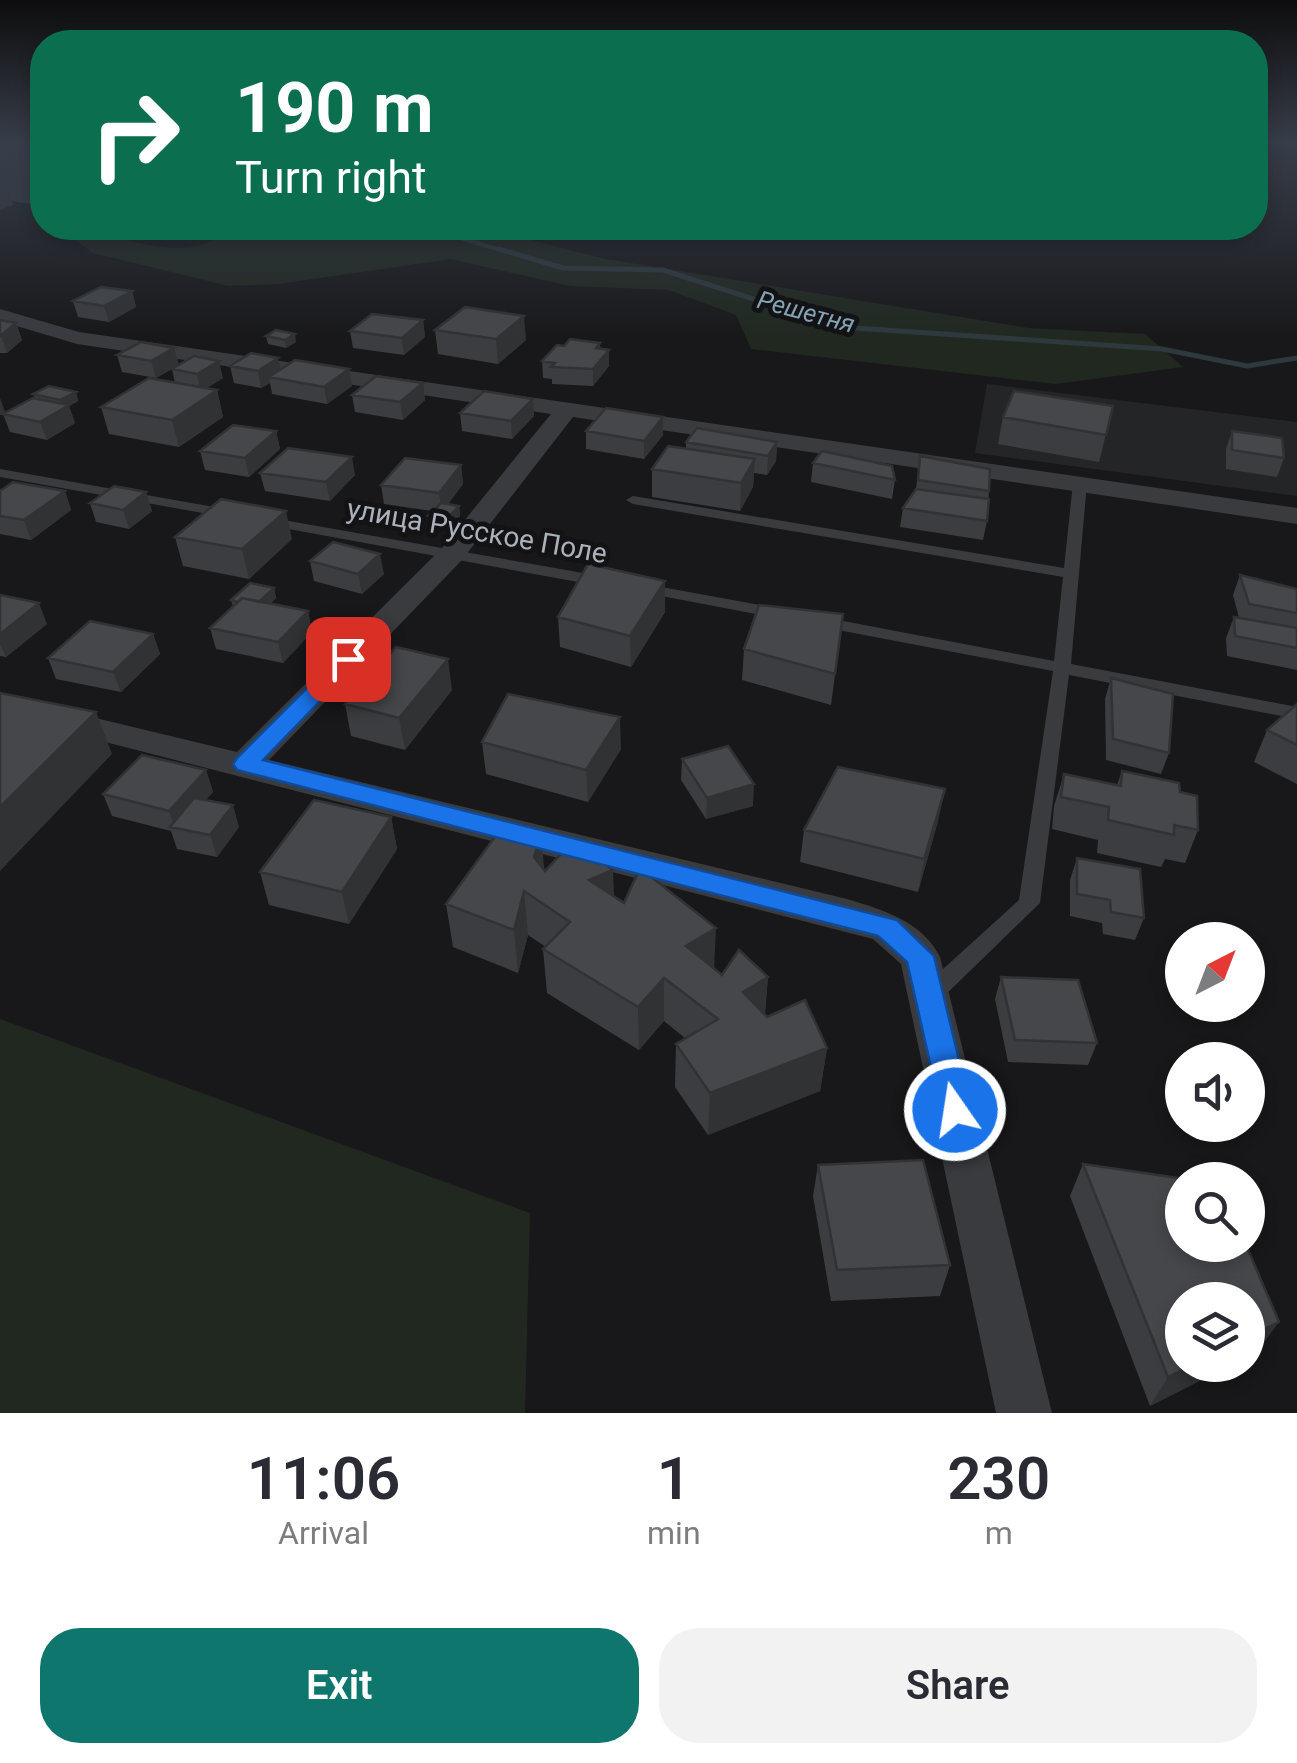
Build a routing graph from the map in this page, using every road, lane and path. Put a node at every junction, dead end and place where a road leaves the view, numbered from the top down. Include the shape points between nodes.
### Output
1 (0, 315) edge
2 (568, 408) junction
3 (0, 473) edge
4 (1080, 483) junction
5 (633, 500) dead end
6 (1297, 516) edge
7 (452, 554) junction
8 (1071, 574) junction
9 (1062, 666) junction
10 (0, 705) edge
11 (1297, 713) edge
12 (245, 764) junction
13 (929, 996) junction
14 (1024, 1413) edge

1 - 2 street via 77,338
2 - 4 street
2 - 7 street
3 - 7 lane, улица Русское Поле
4 - 6 street
4 - 8 lane
5 - 8 lane
7 - 9 lane, улица Русское Поле
7 - 12 street
8 - 9 lane
9 - 11 lane, улица Русское Поле
9 - 13 lane via 1029,902
10 - 12 street
12 - 13 street via 874,923 920,956
13 - 14 street

